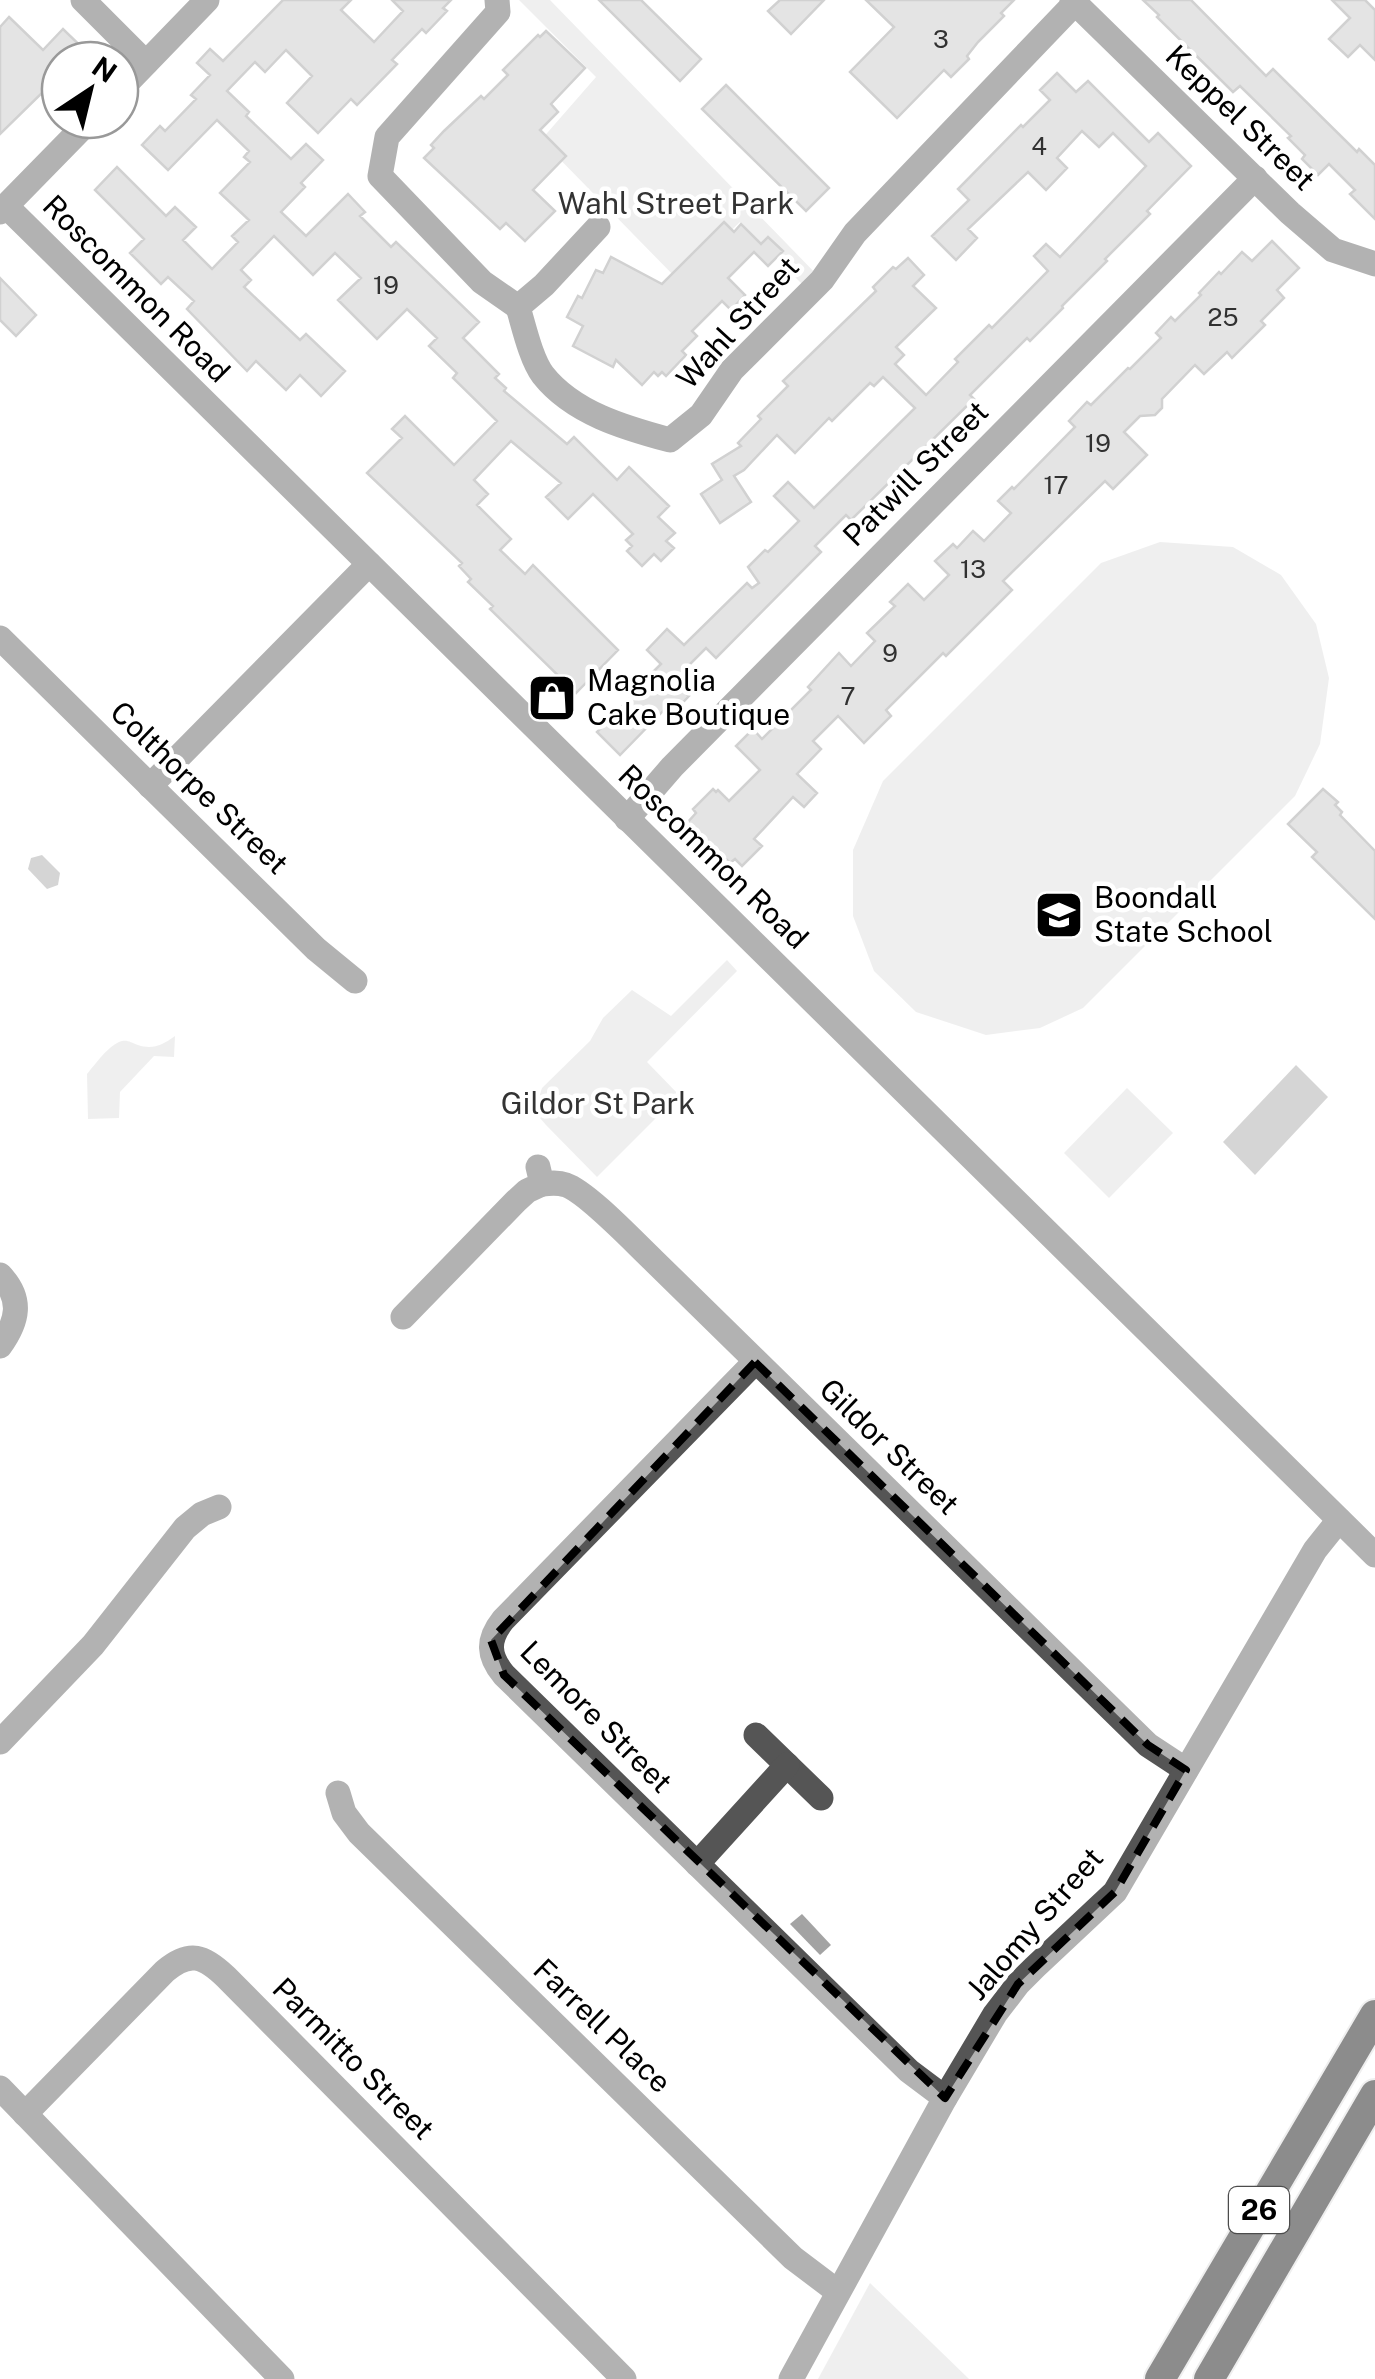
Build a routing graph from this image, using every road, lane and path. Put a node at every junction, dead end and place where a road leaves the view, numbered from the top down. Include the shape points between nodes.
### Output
1 (83, 0) edge
2 (208, 0) edge
3 (497, 0) edge
4 (1073, 2) edge
5 (146, 63) junction
6 (140, 69) edge
7 (70, 140) edge
8 (1255, 178) junction
9 (3, 209) edge
10 (598, 227) dead end
11 (1375, 264) edge
12 (518, 307) junction
13 (369, 564) junction
14 (0, 638) edge
15 (150, 786) junction
16 (627, 819) junction
17 (355, 981) dead end
18 (0, 1275) edge
19 (403, 1317) dead end
20 (0, 1346) edge
21 (755, 1362) junction
22 (219, 1507) dead end
23 (1339, 1520) junction
24 (1375, 1555) edge
25 (756, 1735) dead end
26 (0, 1742) edge
27 (787, 1765) junction
28 (1186, 1770) junction
29 (338, 1793) dead end
30 (822, 1798) dead end
31 (697, 1864) junction
32 (1375, 2014) edge
33 (0, 2088) edge
34 (1375, 2095) edge
35 (945, 2098) junction
36 (25, 2114) junction
37 (838, 2292) junction
38 (282, 2379) edge
39 (624, 2379) edge
40 (791, 2379) edge
41 (1160, 2379) edge
42 (1209, 2379) edge

1 - 5 street
2 - 5 street
3 - 12 street via 498,12 387,137 380,176 482,282
4 - 8 street, Keppel Street
4 - 12 street, Wahl Street via 855,233 822,280 732,370 701,415 670,440 574,404 542,374
5 - 6 street
7 - 9 street
8 - 11 street, Keppel Street via 1333,250
8 - 16 street, Patwill Street
9 - 13 street, Roscommon Road
10 - 12 street
13 - 15 street
13 - 16 street, Roscommon Road
14 - 15 street, Colthorpe Street
15 - 17 street, Colthorpe Street
16 - 23 street, Roscommon Road
18 - 20 street via 13,1291 16,1310
19 - 21 street, Gildor Street via 540,1176 578,1191
21 - 28 street, Gildor Street via 1148,1745
21 - 31 street, Lemore Street via 503,1620 491,1640 504,1675
22 - 26 street via 185,1528 93,1645
23 - 24 street, Roscommon Road
23 - 28 street, Jalomy Street
25 - 27 street
27 - 30 street
27 - 31 street
28 - 35 street, Jalomy Street via 1115,1892 1018,1984
29 - 37 street, Farrell Place via 359,1834 793,2258
31 - 35 street, Lemore Street via 909,2071
32 - 41 highway, 26
33 - 36 street
34 - 42 highway, 26
35 - 37 street, Jalomy Street
36 - 38 street
36 - 39 street, Parmitto Street via 166,1971 182,1960 202,1959
37 - 40 street, Jalomy Street

